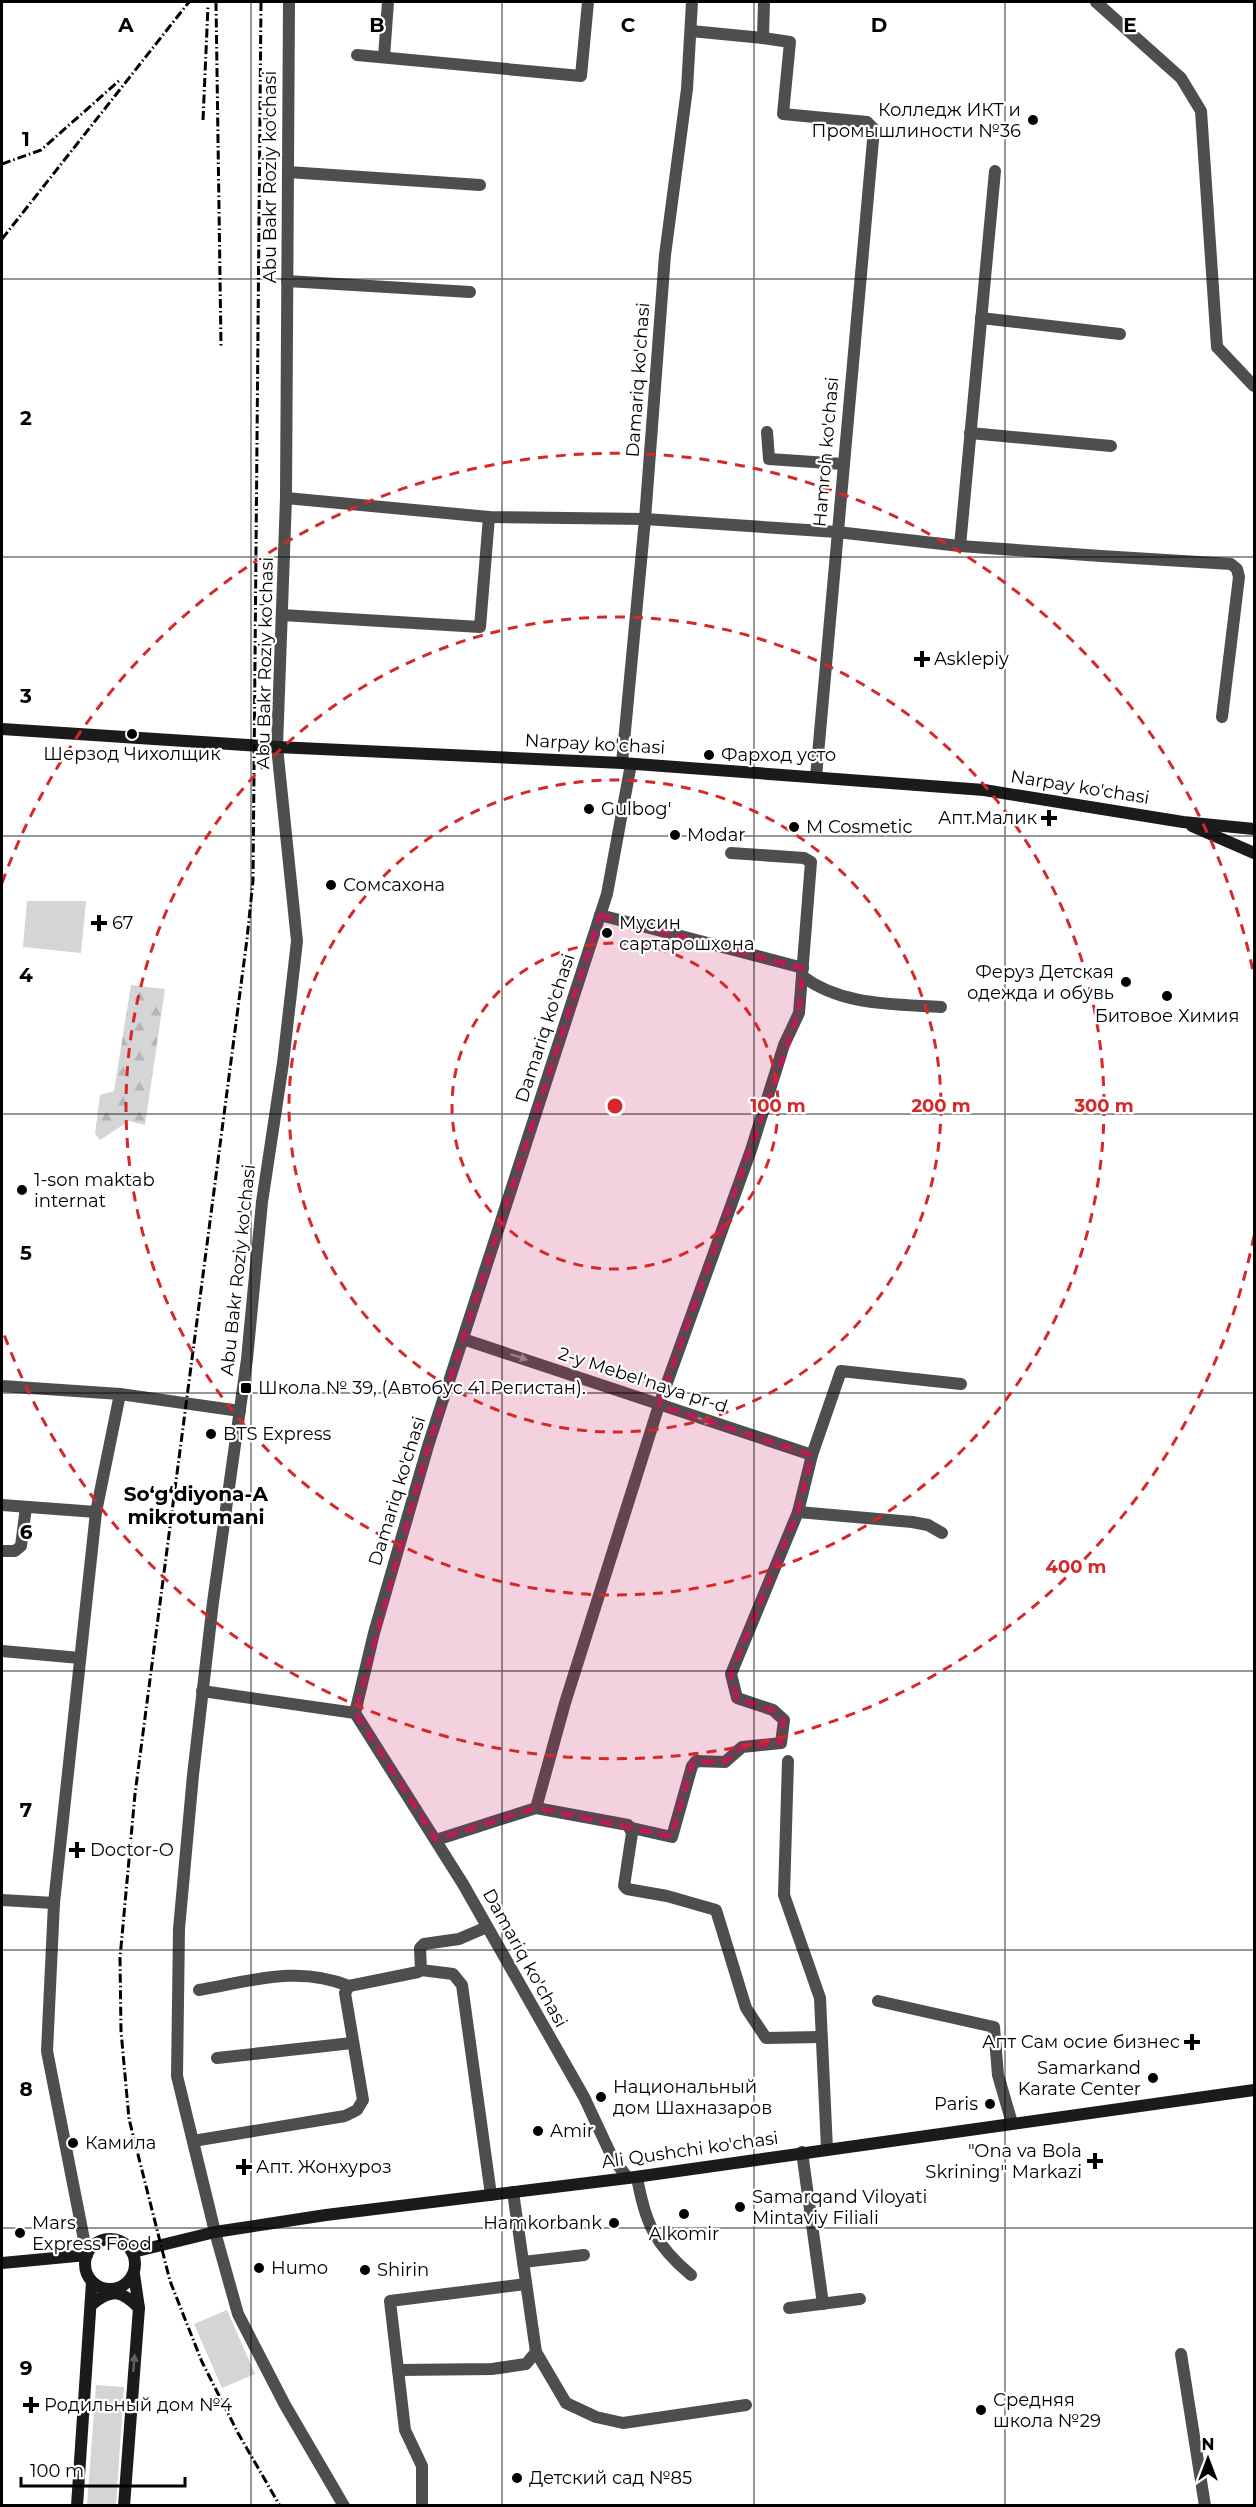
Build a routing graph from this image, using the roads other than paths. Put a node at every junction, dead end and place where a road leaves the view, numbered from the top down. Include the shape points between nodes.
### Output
1 (289, 2) edge
2 (388, 2) edge
3 (588, 2) edge
4 (692, 2) edge
5 (764, 2) edge
6 (1096, 2) edge
7 (691, 32) junction
8 (763, 38) junction
9 (357, 55) dead end
10 (384, 57) junction
11 (995, 171) dead end
12 (288, 172) junction
13 (480, 185) dead end
14 (287, 281) junction
15 (470, 292) dead end
16 (981, 318) junction
17 (1120, 334) dead end
18 (1254, 386) edge
19 (767, 432) dead end
20 (970, 433) junction
21 (1111, 446) dead end
22 (843, 464) junction
23 (286, 498) junction
24 (489, 517) junction
25 (645, 519) junction
26 (837, 532) junction
27 (960, 546) junction
28 (282, 615) junction
29 (1222, 717) dead end
30 (2, 729) edge
31 (278, 747) junction
32 (626, 763) junction
33 (816, 777) junction
34 (1183, 822) junction
35 (1254, 827) edge
36 (731, 853) dead end
37 (1253, 853) edge
38 (600, 915) junction
39 (802, 972) junction
40 (942, 1007) dead end
41 (463, 1339) junction
42 (961, 1384) dead end
43 (2, 1386) edge
44 (120, 1394) junction
45 (659, 1405) junction
46 (240, 1411) junction
47 (812, 1455) junction
48 (2, 1505) edge
49 (26, 1507) junction
50 (96, 1512) junction
51 (798, 1512) junction
52 (942, 1533) dead end
53 (2, 1551) edge
54 (2, 1651) edge
55 (80, 1658) junction
56 (202, 1691) junction
57 (355, 1713) junction
58 (788, 1761) dead end
59 (536, 1808) junction
60 (632, 1828) junction
61 (436, 1840) junction
62 (2, 1900) edge
63 (54, 1903) junction
64 (487, 1927) junction
65 (421, 1970) junction
66 (349, 1986) junction
67 (199, 1990) dead end
68 (878, 2001) dead end
69 (821, 2037) junction
70 (352, 2043) junction
71 (217, 2058) dead end
72 (1254, 2090) edge
73 (1012, 2123) junction
74 (192, 2141) junction
75 (827, 2149) junction
76 (802, 2152) junction
77 (632, 2178) junction
78 (513, 2192) junction
79 (491, 2195) junction
80 (215, 2232) junction
81 (133, 2252) junction
82 (87, 2255) junction
83 (584, 2255) dead end
84 (523, 2262) junction
85 (2, 2263) edge
86 (134, 2274) junction
87 (691, 2275) dead end
88 (92, 2282) junction
89 (526, 2284) junction
90 (860, 2299) dead end
91 (823, 2304) junction
92 (91, 2305) junction
93 (139, 2308) junction
94 (789, 2308) dead end
95 (536, 2352) junction
96 (1182, 2354) dead end
97 (398, 2370) junction
98 (746, 2405) dead end
99 (77, 2505) edge
100 (124, 2505) edge
101 (344, 2505) edge
102 (422, 2505) edge
103 (1205, 2505) edge

1 - 12 street, Abu Bakr Roziy ko'chasi
2 - 10 street
3 - 10 street via 581,76
4 - 7 street, Damariq ko'chasi
5 - 8 street
6 - 18 street via 1182,78 1201,111 1217,347
7 - 8 street
7 - 25 street, Damariq ko'chasi via 665,255
8 - 22 street, Hamroh ko'chasi via 790,42 783,114 867,122 874,129
9 - 10 street
11 - 16 street
12 - 13 street
12 - 14 street, Abu Bakr Roziy ko'chasi
14 - 15 street
14 - 23 street, Abu Bakr Roziy ko'chasi
16 - 17 street
16 - 20 street
19 - 22 street via 769,459
20 - 21 street
20 - 27 street
22 - 26 street, Hamroh ko'chasi
23 - 24 street
23 - 28 street, Abu Bakr Roziy ko'chasi
24 - 25 street
24 - 28 street via 480,627
25 - 26 street
25 - 32 street, Damariq ko'chasi
26 - 27 street
26 - 33 street, Hamroh ko'chasi
27 - 29 street via 1231,564 1239,577
28 - 31 street, Abu Bakr Roziy ko'chasi
30 - 31 main road, Narpay ko'chasi
31 - 32 main road, Narpay ko'chasi
31 - 46 street, Abu Bakr Roziy ko'chasi via 297,941 262,1202
32 - 33 main road, Narpay ko'chasi
32 - 38 street, Damariq ko'chasi via 607,894
33 - 34 main road, Narpay ko'chasi via 984,790
34 - 35 main road, Narpay ko'chasi
34 - 37 main road, Narpay ko'chasi
36 - 39 street via 804,858 811,862
38 - 39 street
38 - 41 street, Damariq ko'chasi
39 - 40 street via 818,987 837,995 879,1003
39 - 45 street via 800,1013 784,1045 751,1150
41 -> 45 street, 2-y Mebel'naya pr-d
41 - 57 street, Damariq ko'chasi via 421,1468
42 - 47 street via 841,1371
43 - 44 street
44 - 46 street
44 - 50 street
45 -> 47 street, 2-y Mebel'naya pr-d
45 - 59 street
46 - 56 street, Abu Bakr Roziy ko'chasi
47 - 51 street
48 - 49 street
49 - 50 street
49 - 53 street via 21,1546 15,1551
50 - 55 street
51 - 52 street via 912,1522
51 - 60 street via 731,1674 737,1698 773,1710 784,1720 781,1743 742,1747 725,1762 696,1761 672,1837
54 - 55 street
55 - 63 street
56 - 57 street
56 - 74 street, Abu Bakr Roziy ko'chasi via 179,1929 177,2076
57 - 61 street, Damariq ko'chasi
58 - 69 street via 784,1895 820,1998
59 - 60 street
59 - 61 street
60 - 69 street via 624,1886 716,1910 746,2008 766,2038
61 - 64 street, Damariq ko'chasi
62 - 63 street
63 - 82 street via 46,2051
64 - 65 street via 459,1939 424,1944 420,1948
64 - 77 street, Damariq ko'chasi via 584,2097 614,2159
65 - 66 street
65 - 79 street via 453,1974 462,1985
66 - 67 street via 326,1977 288,1974
66 - 70 street via 345,1993
68 - 73 street via 994,2027 998,2075
69 - 75 street
70 - 71 street
70 - 74 street via 363,2100 357,2110 345,2116
72 - 73 main road, Ali Qushchi ko'chasi
73 - 75 main road, Ali Qushchi ko'chasi
74 - 80 street, Abu Bakr Roziy ko'chasi
75 - 76 main road, Ali Qushchi ko'chasi
76 - 77 main road, Ali Qushchi ko'chasi
76 - 91 street
77 - 78 main road, Ali Qushchi ko'chasi
77 - 87 street via 645,2219 662,2248
78 - 79 main road, Ali Qushchi ko'chasi
78 - 84 street
79 - 80 main road, Ali Qushchi ko'chasi
80 - 81 main road, Ali Qushchi ko'chasi
80 - 101 street, Abu Bakr Roziy ko'chasi via 238,2314 285,2405
81 - 82 main road via 122,2242 106,2239
81 - 86 main road
82 - 85 main road
82 - 88 main road via 86,2270
83 - 84 street
84 - 89 street
86 - 88 main road via 130,2281 115,2289
86 - 93 main road
88 - 92 main road
89 - 95 street
89 - 97 street via 390,2301
90 - 91 street
91 - 94 street
92 - 93 main road via 108,2294 116,2294 126,2295
92 - 99 main road
100 -> 93 main road
95 - 97 street via 526,2364 492,2369
95 - 98 street via 566,2403 596,2417 622,2423
96 - 103 street
97 - 102 street via 405,2430 422,2466

